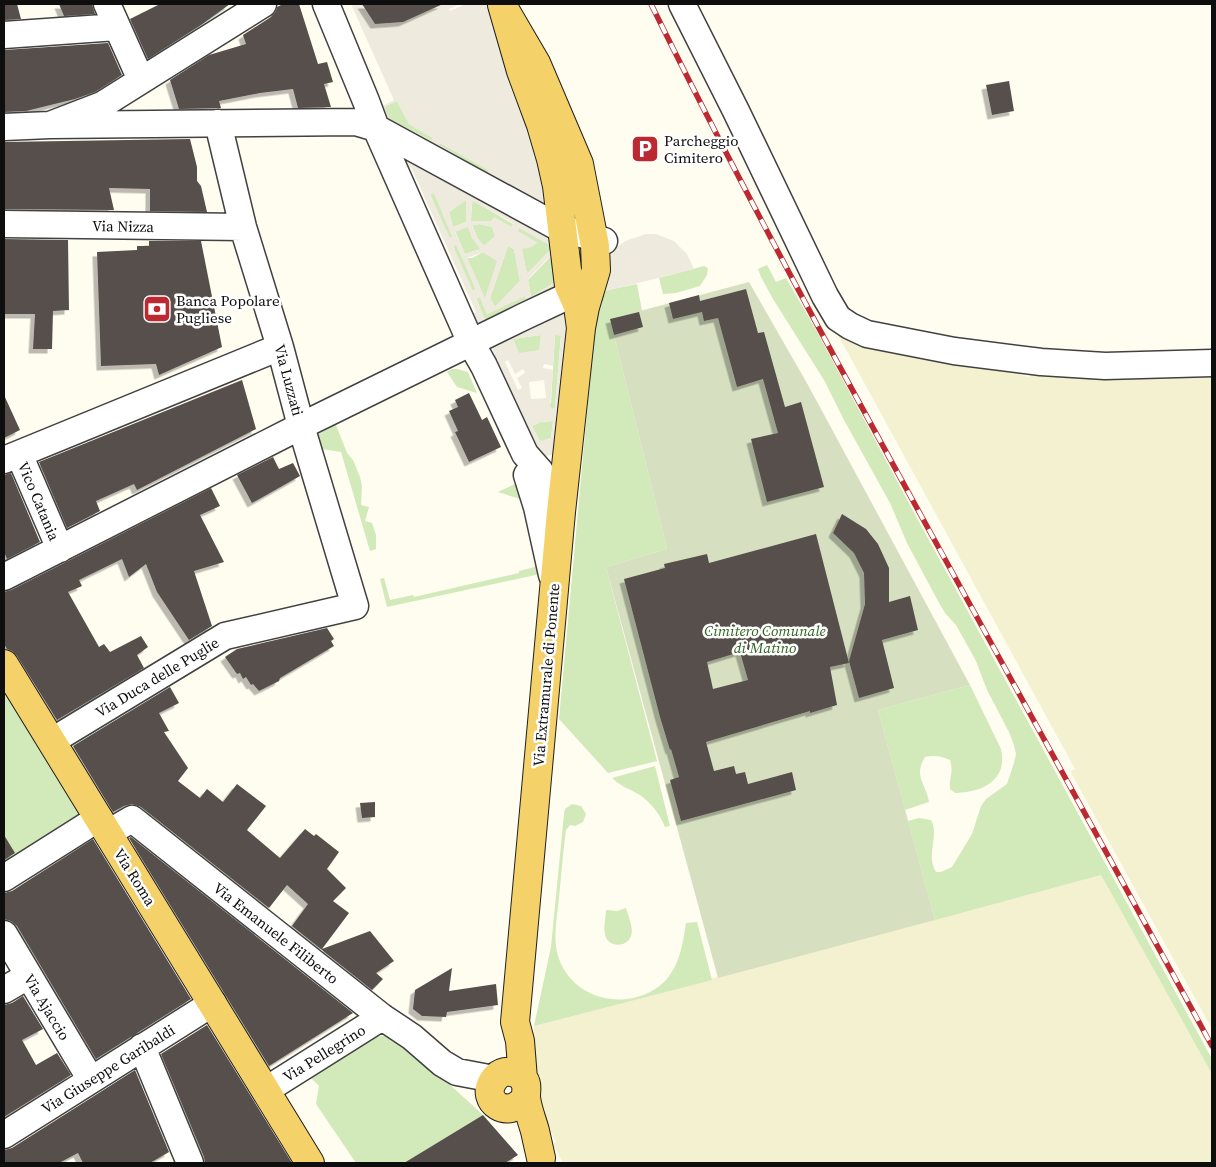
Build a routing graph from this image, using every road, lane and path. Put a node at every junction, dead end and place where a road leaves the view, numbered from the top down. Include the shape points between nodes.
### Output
1 (106, 4) edge
2 (263, 4) edge
3 (326, 4) edge
4 (502, 4) edge
5 (682, 4) edge
6 (117, 27) junction
7 (4, 35) edge
8 (136, 83) junction
9 (218, 123) junction
10 (50, 125) junction
11 (142, 125) junction
12 (4, 127) edge
13 (376, 128) junction
14 (4, 224) edge
15 (243, 227) junction
16 (562, 228) junction
17 (598, 239) junction
18 (580, 294) junction
19 (471, 343) junction
20 (280, 347) junction
21 (1212, 363) edge
22 (301, 426) junction
23 (11, 457) edge
24 (554, 521) junction
25 (60, 549) junction
26 (4, 577) edge
27 (355, 606) joint
28 (4, 664) edge
29 (52, 741) junction
30 (104, 826) junction
31 (4, 878) edge
32 (4, 934) edge
33 (28, 976) junction
34 (4, 990) edge
35 (213, 1003) junction
36 (382, 1017) junction
37 (142, 1047) junction
38 (91, 1080) junction
39 (507, 1086) junction
40 (266, 1090) junction
41 (4, 1136) edge
42 (182, 1160) edge
43 (543, 1160) edge
44 (310, 1163) edge

1 - 6 street
2 - 8 street
3 - 13 street
4 - 16 main road, Via Extramurale di Ponente via 551,159
4 - 17 main road, Via Extramurale di Ponente via 536,63 580,164
5 - 21 street via 838,318 867,334 954,351 1041,362 1105,366
6 - 7 street
6 - 8 street
8 - 10 street via 102,105
8 - 11 street via 132,105
9 - 11 street
9 - 13 street via 356,122
9 - 15 street, Via Luzzati
10 - 11 street
10 - 12 street
13 - 16 street
13 - 19 street
14 - 15 street, Via Nizza
15 - 20 street, Via Luzzati
16 - 17 street
16 - 18 main road, Via Extramurale di Ponente via 569,286
17 - 18 main road, Via Extramurale di Ponente via 596,270
18 - 19 street
18 - 24 main road, Via Extramurale di Ponente via 581,328
19 - 22 street
19 - 24 street via 524,454 540,472 550,494
20 - 22 street, Via Luzzati
20 - 23 street
22 - 25 street
22 - 27 street, Via Luzzati
23 - 25 street, Vico Catania
24 - 39 main road, Via Extramurale di Ponente via 554,586 515,1022 520,1041
25 - 26 street
27 - 29 street, Via Duca delle Puglie via 225,636
28 - 29 main road, Via Roma
29 - 30 main road, Via Roma
30 - 31 street
30 - 35 main road, Via Roma
30 - 36 street, Via Emanuele Filiberto via 132,818
32 - 33 street, Via Ajaccio
33 - 34 street
33 - 38 street, Via Ajaccio
35 - 37 street, Via Giuseppe Garibaldi
35 - 40 main road, Via Roma
36 - 39 street, Via Emanuele Filiberto via 412,1037 464,1088 485,1101
36 - 40 street, Via Pellegrino
37 - 38 street, Via Giuseppe Garibaldi
37 - 42 street
38 - 41 street, Via Giuseppe Garibaldi
39 - 43 main road via 524,1141
40 - 44 main road, Via Roma

